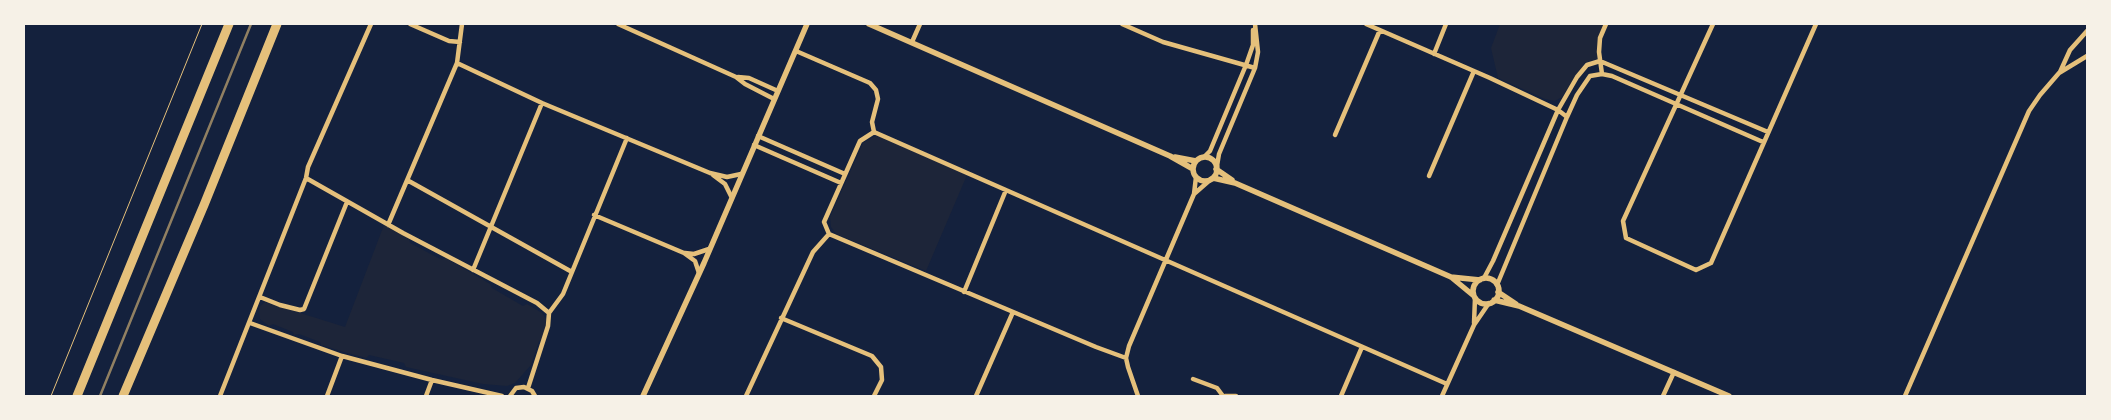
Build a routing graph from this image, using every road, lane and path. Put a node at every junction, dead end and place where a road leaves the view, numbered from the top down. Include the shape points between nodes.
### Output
1 (202, 24) edge
2 (229, 24) edge
3 (277, 24) edge
4 (371, 24) edge
5 (410, 24) edge
6 (462, 24) edge
7 (618, 24) edge
8 (870, 24) edge
9 (920, 24) edge
10 (1122, 24) edge
11 (1254, 24) edge
12 (1366, 24) edge
13 (1446, 24) edge
14 (1606, 24) edge
15 (1713, 24) edge
16 (1816, 24) edge
17 (807, 25) edge
18 (1380, 30) junction
19 (2087, 31) edge
20 (460, 42) junction
21 (912, 42) junction
22 (796, 51) junction
23 (1434, 54) junction
24 (2087, 56) edge
25 (1600, 61) junction
26 (457, 63) junction
27 (1246, 66) junction
28 (1255, 68) junction
29 (1474, 71) junction
30 (2059, 73) junction
31 (1602, 74) junction
32 (736, 77) junction
33 (778, 91) junction
34 (1682, 95) junction
35 (774, 99) junction
36 (542, 103) junction
37 (1677, 104) junction
38 (1558, 110) junction
39 (1567, 117) junction
40 (874, 132) junction
41 (1768, 132) junction
42 (1335, 135) dead end
43 (758, 136) junction
44 (628, 138) junction
45 (1763, 142) junction
46 (754, 145) junction
47 (1170, 156) junction
48 (1204, 157) junction
49 (1196, 161) junction
50 (1217, 168) junction
51 (1193, 169) junction
52 (710, 173) junction
53 (741, 174) junction
54 (845, 174) junction
55 (1429, 176) dead end
56 (1196, 177) junction
57 (306, 178) junction
58 (1212, 179) junction
59 (406, 180) junction
60 (841, 183) junction
61 (1235, 183) junction
62 (1006, 190) junction
63 (1194, 194) junction
64 (731, 196) junction
65 (347, 202) junction
66 (594, 215) junction
67 (388, 225) junction
68 (491, 227) junction
69 (829, 234) junction
70 (709, 249) junction
71 (684, 253) junction
72 (1166, 260) junction
73 (473, 270) junction
74 (572, 272) junction
75 (699, 274) junction
76 (1452, 277) junction
77 (1482, 279) junction
78 (1498, 288) junction
79 (964, 292) junction
80 (260, 297) junction
81 (1475, 297) junction
82 (1492, 302) junction
83 (1519, 306) junction
84 (1012, 312) junction
85 (549, 313) junction
86 (781, 318) junction
87 (250, 323) junction
88 (1474, 325) junction
89 (1362, 347) junction
90 (342, 356) junction
91 (1126, 358) junction
92 (1674, 372) junction
93 (1193, 379) dead end
94 (432, 380) junction
95 (1447, 384) junction
96 (528, 388) junction
97 (52, 396) edge
98 (77, 396) edge
99 (123, 396) edge
100 (220, 396) edge
101 (327, 396) edge
102 (426, 396) edge
103 (502, 396) edge
104 (510, 396) edge
105 (535, 396) edge
106 (643, 396) edge
107 (746, 396) edge
108 (874, 396) edge
109 (976, 396) edge
110 (1138, 396) edge
111 (1224, 396) edge
112 (1236, 396) edge
113 (1341, 396) edge
114 (1442, 396) edge
115 (1663, 396) edge
116 (1729, 396) edge
117 (1904, 396) edge

1 - 97 path
2 - 98 highway
3 - 99 highway
4 - 57 street
5 - 20 street via 449,41
6 - 20 street
7 - 32 street
8 - 21 street
9 - 21 street
10 - 27 street via 1162,42
11 - 27 street via 1253,45
11 - 28 street via 1258,52
12 - 18 street
13 - 23 street
14 - 25 street via 1600,38
15 - 34 street
16 - 41 street
17 - 22 street
18 - 23 street
18 - 42 street
19 - 30 street via 2070,50
20 - 26 street
21 - 47 street
22 - 33 street
22 - 40 street via 870,83 878,99 872,122
23 - 29 street
24 - 30 street
25 - 31 street
25 - 34 street
25 - 38 street via 1587,65
26 - 36 street
26 - 59 street
27 - 28 street
27 - 48 street via 1210,152
28 - 50 street via 1219,154
29 - 38 street
29 - 55 street
30 - 117 street via 2040,95 2020,131
31 - 37 street
31 - 39 street via 1590,76
32 - 33 street via 749,78
32 - 35 street
33 - 35 street
34 - 37 street
34 - 41 street
35 - 43 street
36 - 44 street
36 - 68 street
37 - 45 street
37 - 45 street via 1623,221 1626,238 1696,270 1711,262
38 - 39 street
38 - 77 street via 1493,261
39 - 78 street
40 - 54 street via 860,141
40 - 62 street
41 - 45 street
43 - 46 street
43 - 54 street
44 - 52 street
44 - 66 street
46 - 53 street
46 - 60 street
47 - 49 street
47 - 51 street
48 - 49 street
48 - 50 street via 1212,159
49 - 51 street
50 - 58 street
50 - 61 street
51 - 56 street
52 - 53 street via 727,177
52 - 64 street via 725,184
53 - 64 street
54 - 60 street
56 - 58 street via 1203,181
56 - 63 street
57 - 65 street
57 - 80 street
58 - 61 street
58 - 63 street
59 - 67 street
59 - 68 street
60 - 69 street via 824,222
61 - 76 street
62 - 72 street
62 - 79 street
63 - 72 street
64 - 70 street
65 - 67 street
65 - 80 street via 304,309
66 - 71 street
66 - 74 street
67 - 73 street
68 - 73 street
68 - 74 street
69 - 79 street
69 - 86 street via 814,252
70 - 71 street via 694,254
70 - 75 street
71 - 75 street via 695,262
72 - 89 street
72 - 91 street
73 - 85 street via 537,303
74 - 85 street via 563,294
75 - 106 street
76 - 77 street
76 - 81 street
77 - 78 street via 1492,280
77 - 81 street via 1474,285
78 - 82 street
78 - 83 street
79 - 84 street
80 - 87 street
81 - 82 street via 1483,303
81 - 88 street
82 - 83 street
82 - 88 street
83 - 92 street
84 - 91 street
84 - 109 street
85 - 96 street via 548,326
86 - 107 street
86 - 108 street via 872,356 881,367 882,380
87 - 90 street
87 - 100 street
88 - 95 street
89 - 95 street
89 - 113 street
90 - 94 street
90 - 101 street
91 - 110 street
92 - 115 street
92 - 116 street
93 - 111 street via 1217,388
94 - 102 street
94 - 103 street
95 - 114 street
96 - 104 street via 516,388
96 - 105 street
111 - 112 street

